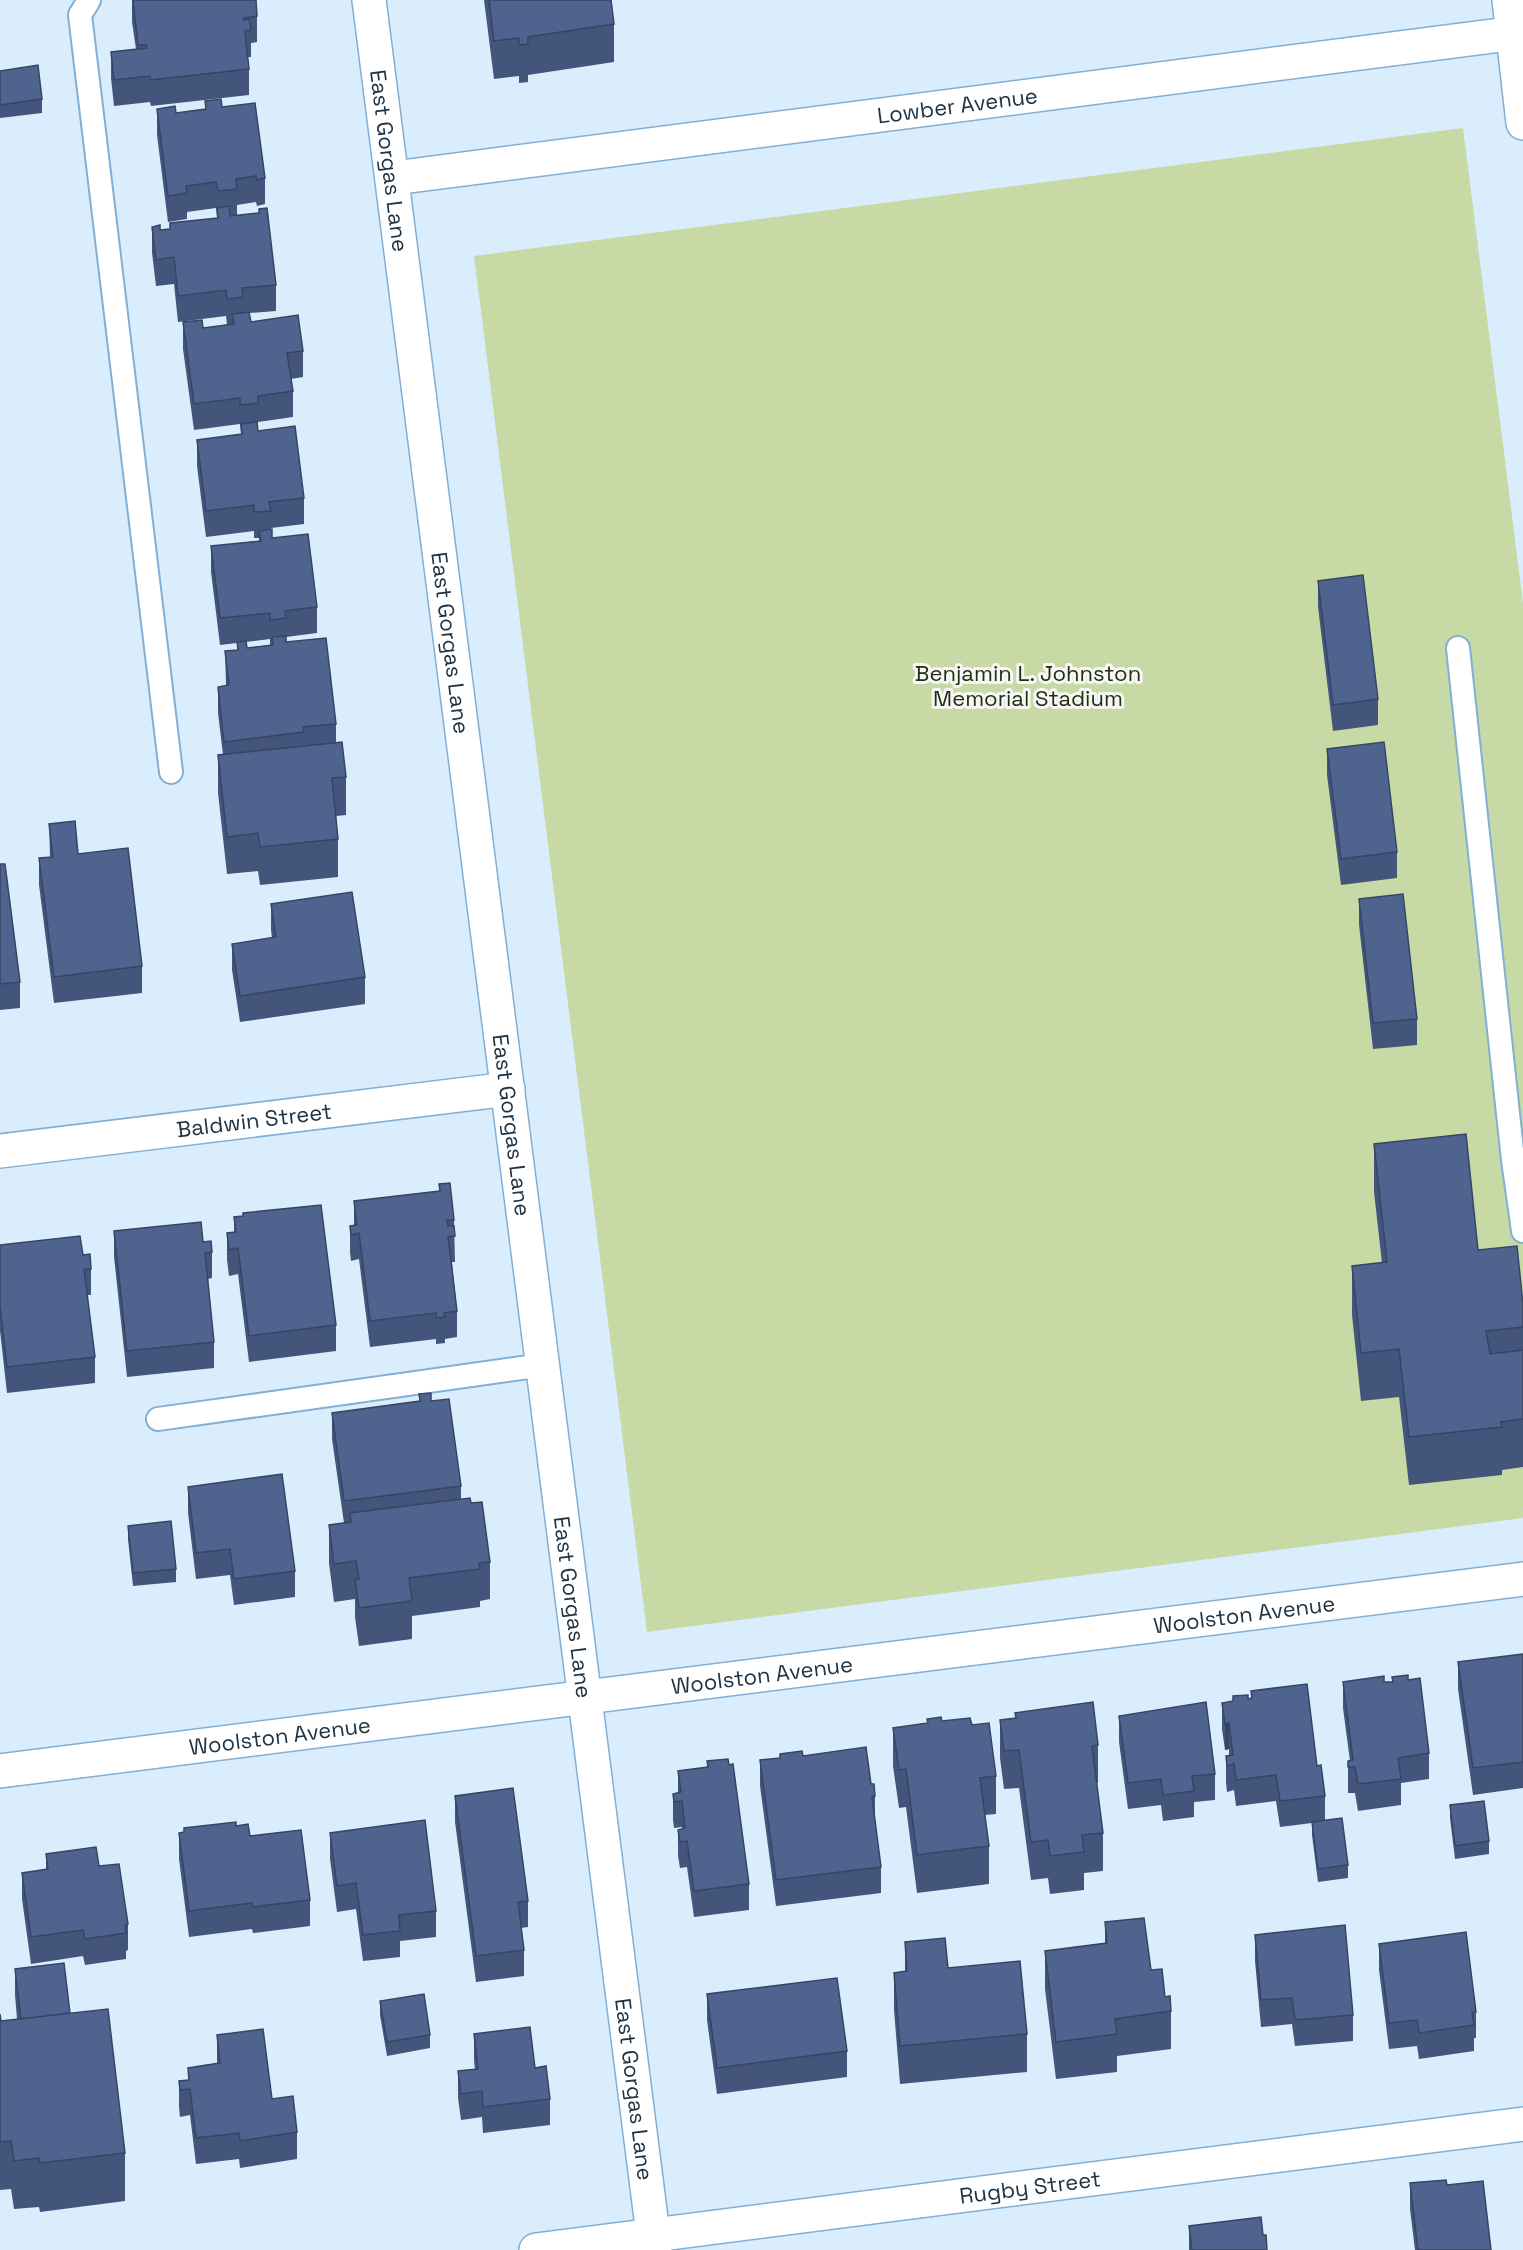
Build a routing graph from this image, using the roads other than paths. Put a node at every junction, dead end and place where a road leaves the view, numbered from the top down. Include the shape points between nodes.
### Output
1 (89, 0) edge
2 (369, 0) edge
3 (1509, 0) edge
4 (1517, 32) edge
5 (1523, 123) edge
6 (394, 178) junction
7 (1458, 648) dead end
8 (171, 772) dead end
9 (508, 1089) junction
10 (0, 1151) edge
11 (1518, 1160) edge
12 (1523, 1231) edge
13 (543, 1365) junction
14 (158, 1419) dead end
15 (1523, 1579) edge
16 (587, 1698) junction
17 (0, 1771) edge
18 (1523, 2124) edge
19 (654, 2243) edge
20 (536, 2250) edge

1 - 8 lane via 80,15
2 - 6 street, East Gorgas Lane
3 - 4 street
4 - 5 street
4 - 6 street, Lowber Avenue
6 - 9 street, East Gorgas Lane
7 - 11 lane
9 - 10 street, Baldwin Street
9 - 13 street, East Gorgas Lane
11 - 12 lane
13 - 14 lane
13 - 16 street, East Gorgas Lane
15 - 16 street, Woolston Avenue
16 - 17 street, Woolston Avenue
16 - 19 street, East Gorgas Lane
18 - 19 street, Rugby Street
19 - 20 street, Rugby Street

